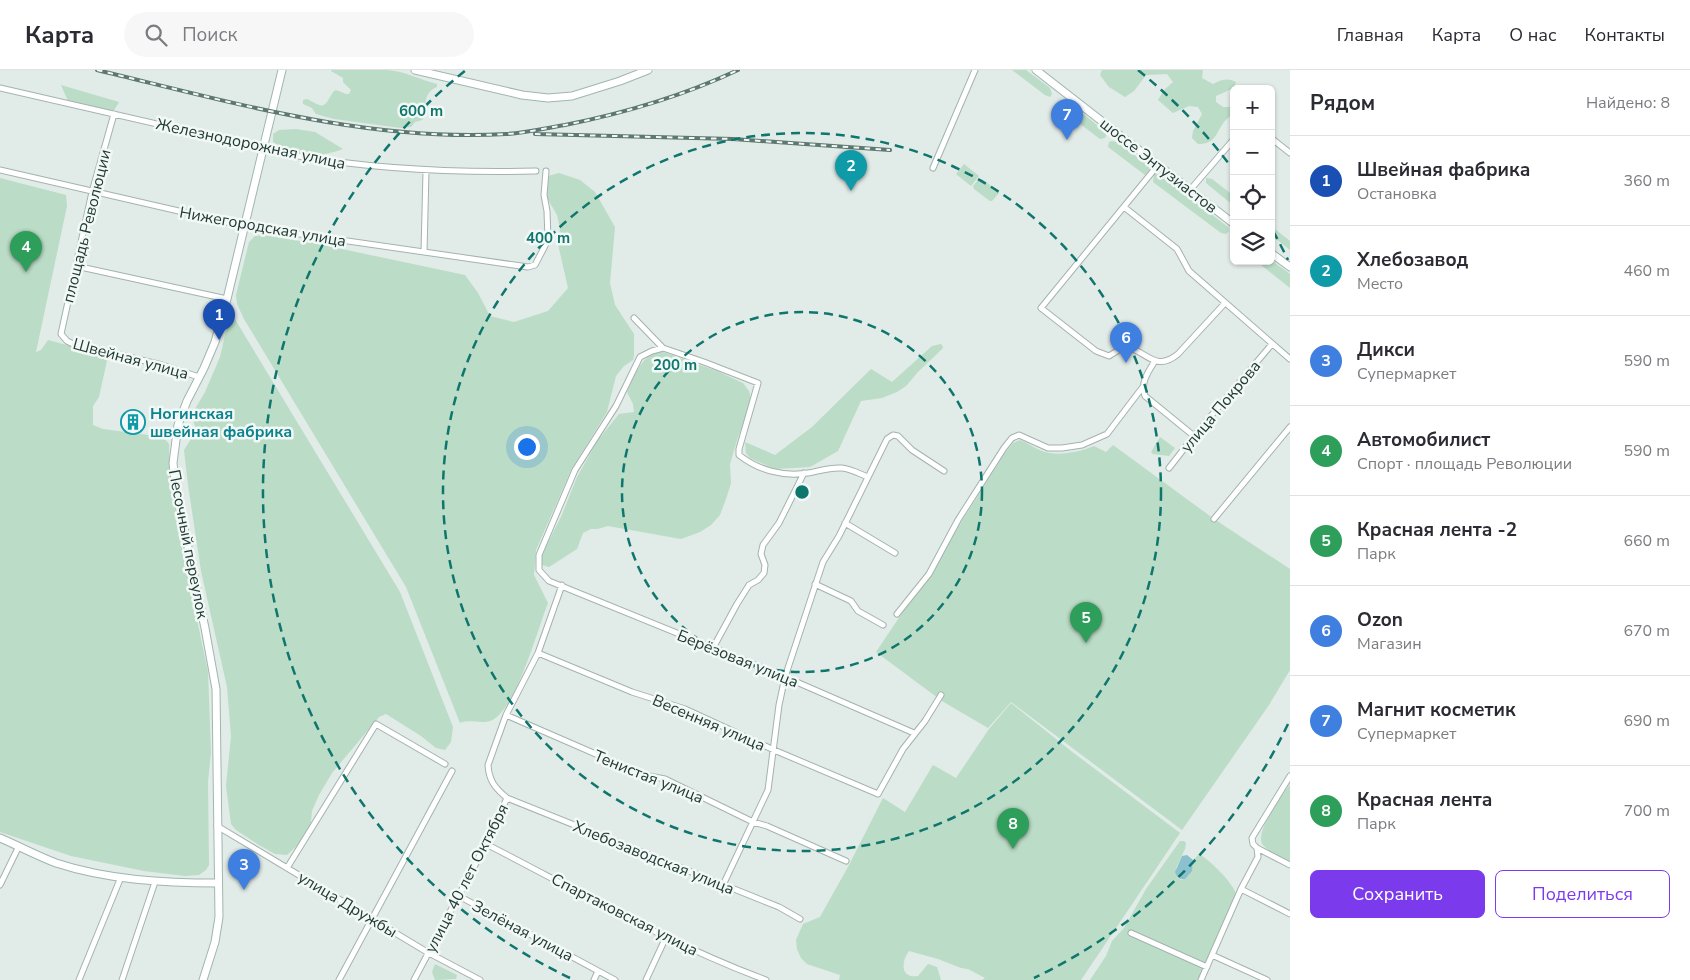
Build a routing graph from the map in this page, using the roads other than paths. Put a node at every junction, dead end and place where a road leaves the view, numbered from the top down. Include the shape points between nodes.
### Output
1 (282, 70) edge
2 (415, 70) edge
3 (648, 70) edge
4 (975, 70) edge
5 (1036, 70) edge
6 (0, 88) edge
7 (114, 114) junction
8 (1275, 141) edge
9 (1230, 144) edge
10 (263, 148) junction
11 (1290, 153) edge
12 (1158, 165) junction
13 (933, 168) dead end
14 (0, 170) edge
15 (426, 171) junction
16 (536, 171) dead end
17 (546, 171) dead end
18 (1190, 190) junction
19 (92, 192) junction
20 (1124, 207) junction
21 (1230, 221) edge
22 (244, 226) junction
23 (424, 252) junction
24 (1275, 256) edge
25 (76, 266) junction
26 (1290, 267) edge
27 (227, 299) junction
28 (1225, 302) junction
29 (634, 318) dead end
30 (63, 338) joint
31 (1272, 344) junction
32 (663, 348) junction
33 (1290, 359) edge
34 (1154, 361) junction
35 (199, 378) junction
36 (1142, 388) junction
37 (1290, 427) edge
38 (1194, 436) junction
39 (1169, 468) dead end
40 (944, 471) dead end
41 (804, 473) junction
42 (868, 477) junction
43 (1214, 518) dead end
44 (846, 523) junction
45 (895, 553) dead end
46 (815, 584) junction
47 (562, 585) junction
48 (897, 614) dead end
49 (883, 625) dead end
50 (713, 648) junction
51 (538, 652) junction
52 (785, 677) junction
53 (941, 695) dead end
54 (506, 716) junction
55 (914, 733) junction
56 (774, 750) junction
57 (445, 764) dead end
58 (452, 771) dead end
59 (1290, 776) edge
60 (507, 798) junction
61 (753, 822) junction
62 (217, 826) junction
63 (0, 838) edge
64 (486, 844) junction
65 (19, 846) junction
66 (1257, 848) junction
67 (846, 861) dead end
68 (1290, 865) edge
69 (287, 868) junction
70 (121, 877) junction
71 (155, 882) junction
72 (218, 883) junction
73 (0, 885) edge
74 (723, 885) junction
75 (1241, 889) junction
76 (458, 895) junction
77 (1290, 914) edge
78 (372, 918) junction
79 (800, 919) dead end
80 (1130, 933) dead end
81 (666, 937) junction
82 (427, 952) junction
83 (1212, 955) junction
84 (1207, 967) junction
85 (598, 971) junction
86 (469, 974) junction
87 (80, 980) edge
88 (122, 980) edge
89 (203, 980) edge
90 (339, 980) edge
91 (414, 980) edge
92 (466, 980) edge
93 (480, 980) edge
94 (594, 980) edge
95 (615, 980) edge
96 (646, 980) edge
97 (766, 980) edge
98 (1201, 980) edge
99 (1267, 980) edge

1 - 10 main road, Песочный переулок
2 - 3 main road via 548,98 572,96
4 - 13 street
5 - 12 main road, шоссе Энтузиастов
6 - 7 street, Железнодорожная улица
7 - 10 street, Железнодорожная улица
7 - 19 street, площадь Революции
8 - 11 street
9 - 18 street
10 - 15 street, Железнодорожная улица via 328,162
10 - 22 main road, Песочный переулок
12 - 18 main road, шоссе Энтузиастов
12 - 20 street
14 - 19 street, Нижегородская улица
15 - 16 street, Железнодорожная улица
15 - 23 street
17 - 23 street, Нижегородская улица via 544,195 548,211 548,240 535,265 528,267
18 - 21 main road, шоссе Энтузиастов
19 - 22 street, Нижегородская улица
19 - 25 street, площадь Революции
20 - 28 street via 1178,249 1189,271
20 - 34 street via 1041,308 1096,351 1109,356 1125,346 1135,348
22 - 23 street, Нижегородская улица
22 - 27 main road, Песочный переулок
24 - 26 main road
25 - 27 street
25 - 30 street, площадь Революции via 61,330
27 - 35 main road, Песочный переулок
28 - 31 street
28 - 34 street via 1171,360
29 - 32 street
30 - 35 street, Швейная улица via 71,343 162,365
31 - 33 street
31 - 38 street, улица Покрова
32 - 41 street via 758,383 739,455 773,472
32 - 47 street, Берёзовая улица via 640,357 616,406 575,470 558,509 538,563 544,576
34 - 36 street
35 - 62 main road, Песочный переулок via 178,425 173,463 214,676
36 - 38 street via 1145,396
36 - 48 street via 1107,434 1082,445 1048,448 1019,435 1012,438 958,520 929,574
37 - 43 street
38 - 39 street, улица Покрова
40 - 42 street via 893,435 887,439
41 - 42 street via 843,468
41 - 50 street via 779,523 763,545 764,573 749,585
42 - 44 street
44 - 45 street
44 - 46 street via 823,562
46 - 49 street via 851,601 858,610
46 - 52 street
47 - 50 street, Берёзовая улица
47 - 51 street, улица 40 лет Октября
50 - 52 street, Берёзовая улица
51 - 54 street, улица 40 лет Октября
51 - 56 street, Весенняя улица via 632,692 685,709
52 - 55 street, Берёзовая улица
52 - 56 street
53 - 55 street
54 - 60 street, улица 40 лет Октября via 488,773 496,789
54 - 61 street, Тенистая улица via 644,775 665,779
55 - 56 street, Весенняя улица via 878,794
56 - 61 street via 768,790
57 - 69 street via 376,724
58 - 78 street
59 - 66 street via 1252,838
60 - 64 street, улица 40 лет Октября
60 - 74 street, Хлебозаводская улица
61 - 67 street, Тенистая улица
61 - 74 street
62 - 69 street, улица Дружбы
62 - 72 main road, Песочный переулок
63 - 65 main road
64 - 76 street, улица 40 лет Октября
64 - 81 street, Спартаковская улица
65 - 70 main road via 68,866
65 - 73 street
66 - 68 street
66 - 75 street via 1258,857
69 - 78 street, улица Дружбы
70 - 71 main road
70 - 87 street
71 - 72 main road
71 - 88 street
72 - 89 main road, Песочный переулок via 218,928
74 - 79 street, Хлебозаводская улица
75 - 77 street
75 - 83 street
76 - 82 street, улица 40 лет Октября
76 - 85 street, Зелёная улица
78 - 82 street, улица Дружбы
78 - 90 street
80 - 84 street
81 - 96 street
81 - 97 street, Спартаковская улица
82 - 86 street, улица Дружбы
82 - 91 street, улица 40 лет Октября
83 - 84 street
83 - 99 street
84 - 98 street
85 - 94 street
85 - 95 street, Зелёная улица
86 - 92 street
86 - 93 street, улица Дружбы

